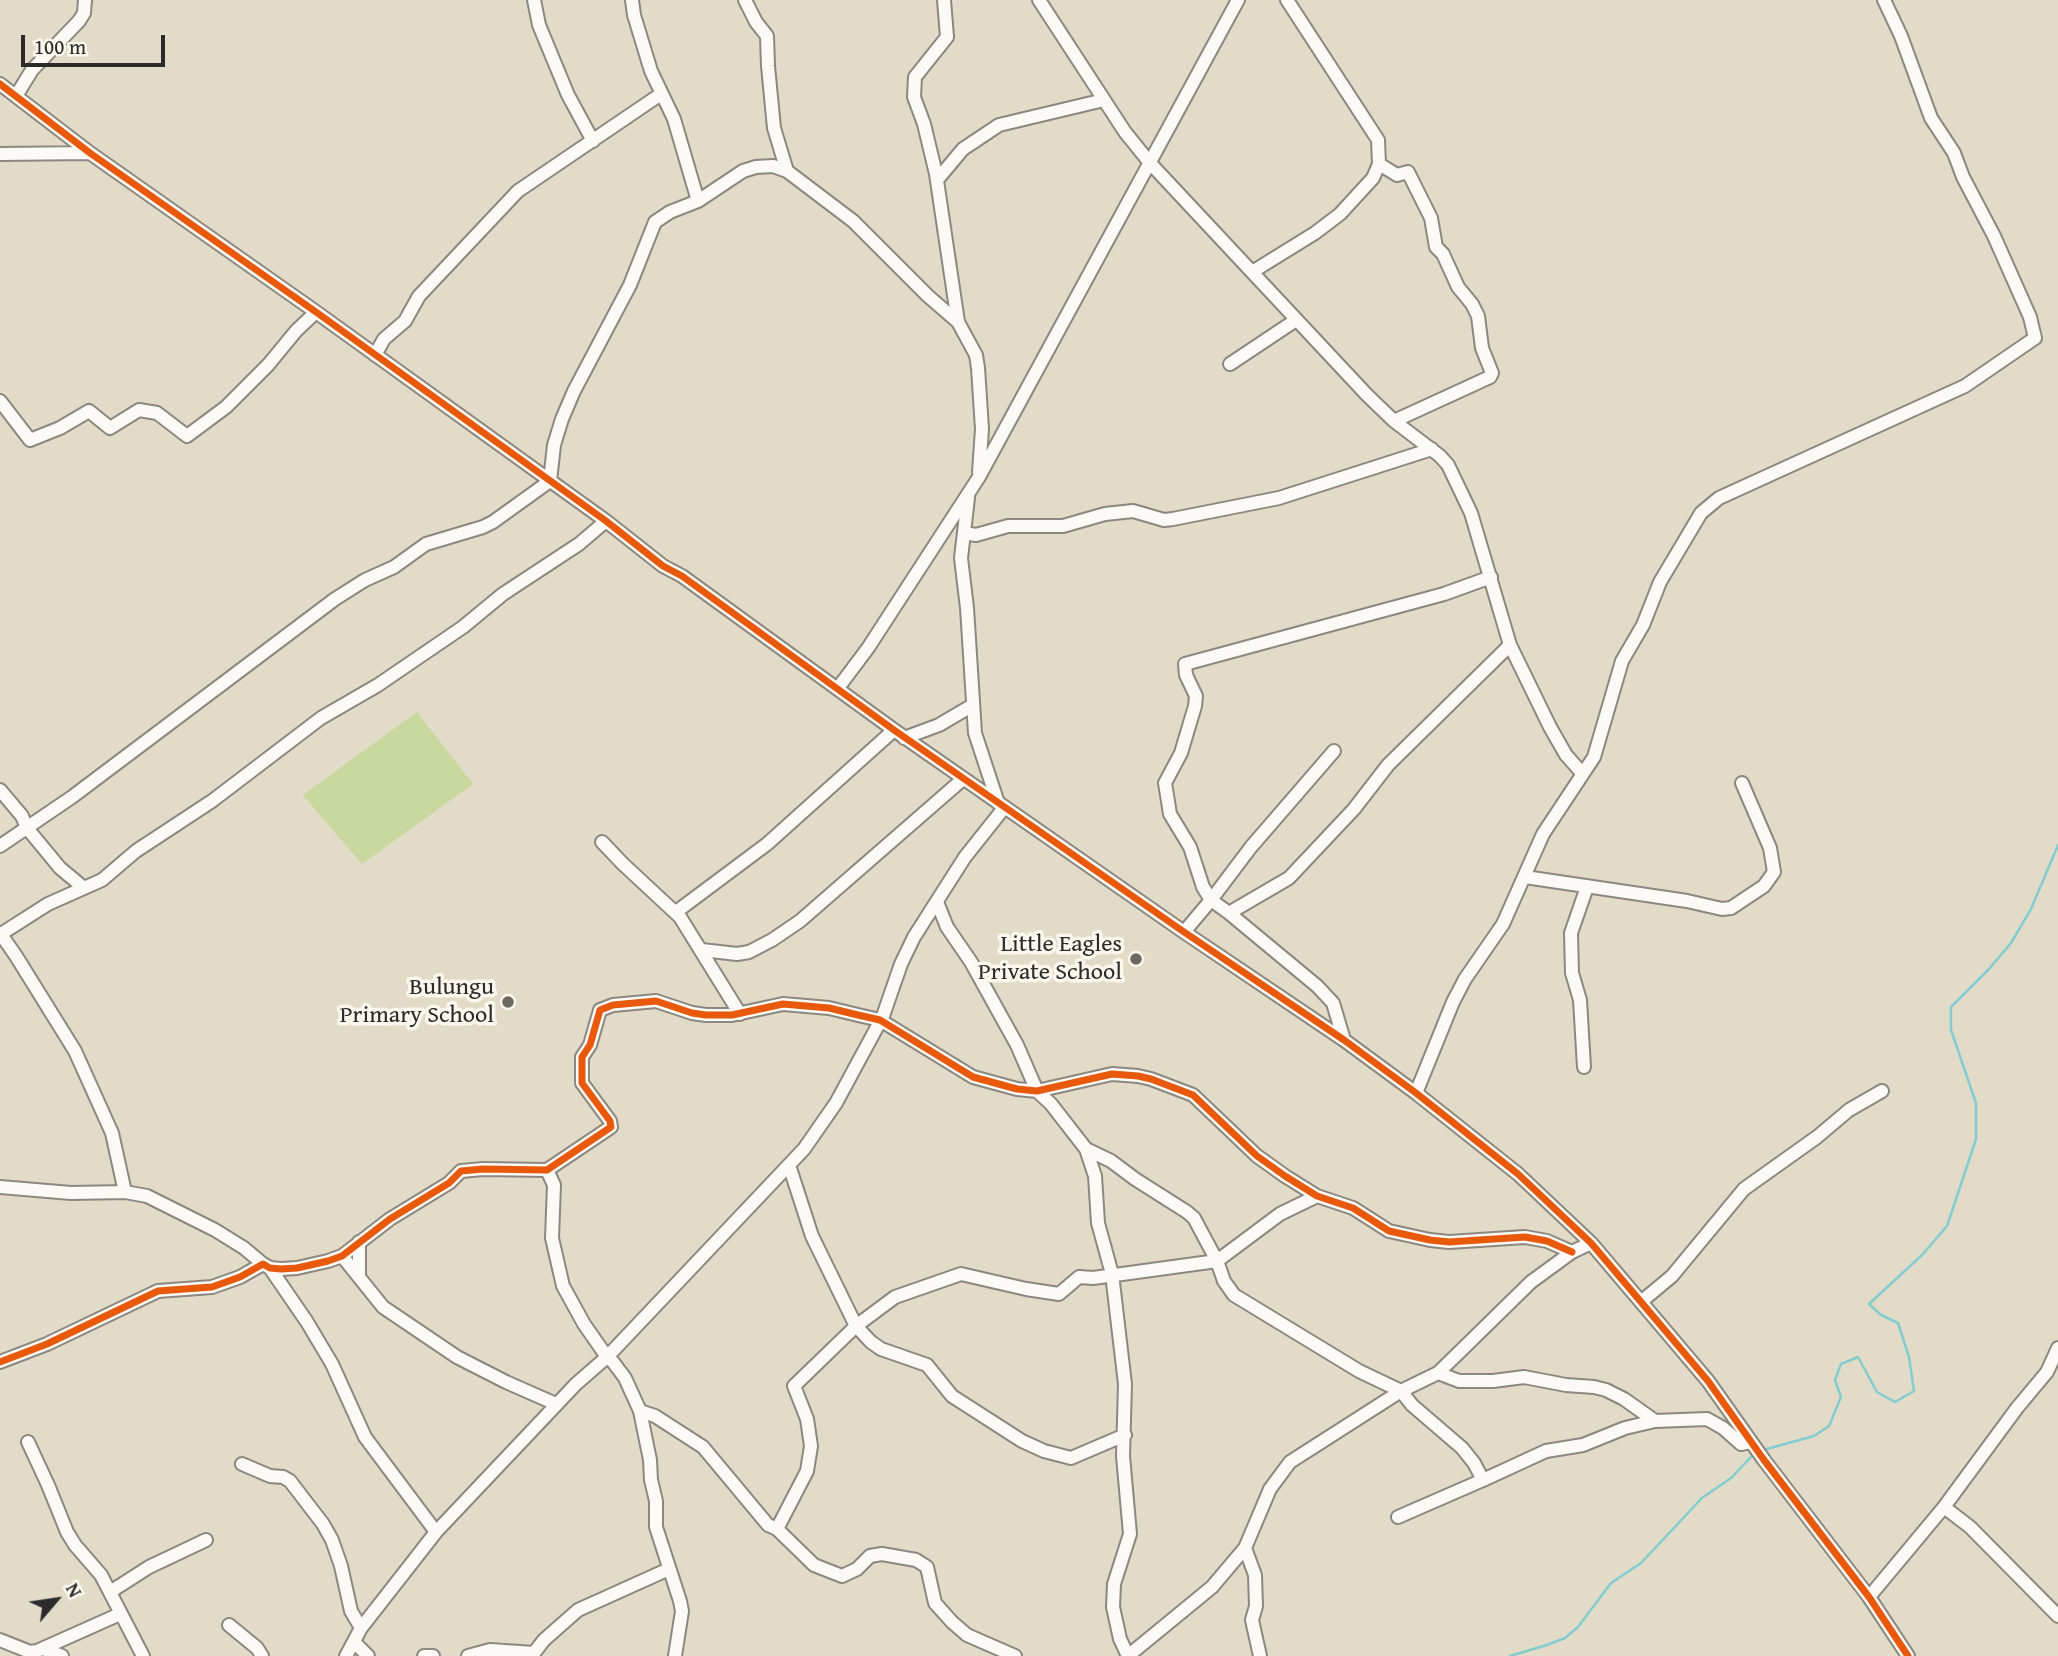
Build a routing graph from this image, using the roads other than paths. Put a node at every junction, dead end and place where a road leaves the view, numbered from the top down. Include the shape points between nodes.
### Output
1 (85, 0) edge
2 (534, 0) edge
3 (632, 0) edge
4 (745, 0) edge
5 (944, 0) edge
6 (1039, 0) edge
7 (1238, 0) edge
8 (1287, 0) edge
9 (1884, 0) edge
10 (0, 84) edge
11 (661, 94) junction
12 (16, 96) junction
13 (1104, 100) junction
14 (593, 141) junction
15 (0, 153) edge
16 (90, 153) junction
17 (1150, 163) junction
18 (1379, 164) junction
19 (787, 171) junction
20 (937, 180) junction
21 (698, 201) junction
22 (1252, 272) junction
23 (316, 312) junction
24 (1296, 320) junction
25 (958, 322) junction
26 (374, 355) junction
27 (1230, 364) dead end
28 (0, 401) edge
29 (1394, 421) junction
30 (1432, 449) junction
31 (979, 477) junction
32 (551, 481) junction
33 (969, 495) junction
34 (606, 521) junction
35 (964, 533) junction
36 (1491, 577) junction
37 (1510, 645) junction
38 (838, 688) junction
39 (973, 705) junction
40 (899, 734) junction
41 (1334, 751) dead end
42 (1582, 773) junction
43 (963, 779) junction
44 (1742, 783) dead end
45 (0, 790) edge
46 (1001, 806) junction
47 (27, 828) junction
48 (602, 842) dead end
49 (0, 846) edge
50 (1525, 877) junction
51 (1587, 887) junction
52 (85, 888) junction
53 (1211, 900) junction
54 (937, 902) junction
55 (676, 912) junction
56 (1229, 913) junction
57 (1184, 932) junction
58 (0, 933) edge
59 (702, 950) junction
60 (740, 1014) junction
61 (880, 1020) junction
62 (1344, 1040) junction
63 (1584, 1067) dead end
64 (1037, 1091) junction
65 (1882, 1091) dead end
66 (1416, 1093) junction
67 (1086, 1149) junction
68 (789, 1166) junction
69 (547, 1170) junction
70 (0, 1187) edge
71 (125, 1192) junction
72 (1317, 1196) junction
73 (359, 1242) junction
74 (1591, 1243) junction
75 (1572, 1252) junction
76 (342, 1256) junction
77 (1217, 1262) junction
78 (266, 1266) junction
79 (359, 1274) junction
80 (1112, 1275) junction
81 (1642, 1301) junction
82 (856, 1326) junction
83 (2058, 1348) edge
84 (607, 1357) junction
85 (0, 1362) edge
86 (1438, 1373) junction
87 (1401, 1391) junction
88 (556, 1404) junction
89 (640, 1411) junction
90 (1655, 1421) junction
91 (1125, 1435) junction
92 (28, 1442) dead end
93 (1753, 1445) junction
94 (242, 1464) dead end
95 (1483, 1480) junction
96 (1944, 1507) junction
97 (1398, 1517) dead end
98 (777, 1529) junction
99 (436, 1532) junction
100 (206, 1540) dead end
101 (1245, 1548) junction
102 (669, 1569) junction
103 (110, 1592) junction
104 (1869, 1597) junction
105 (120, 1614) junction
106 (2058, 1616) edge
107 (229, 1625) dead end
108 (361, 1628) junction
109 (0, 1640) edge
110 (354, 1642) junction
111 (43, 1649) junction
112 (534, 1654) edge
113 (62, 1656) edge
114 (143, 1656) edge
115 (262, 1656) edge
116 (346, 1656) edge
117 (368, 1656) edge
118 (425, 1656) edge
119 (433, 1656) edge
120 (468, 1656) edge
121 (675, 1656) edge
122 (1015, 1656) edge
123 (1260, 1656) edge
124 (1908, 1656) edge

1 - 12 street via 79,21 32,70
2 - 14 street via 539,25 568,95
3 - 11 street
4 - 19 street via 767,36 774,128
5 - 20 street via 947,37 915,76 914,91
6 - 13 street
7 - 17 street
8 - 18 street via 1378,140
9 - 42 street via 1931,118 1954,153 1994,236 2035,338 1965,386 1709,505 1690,528 1622,661 1594,757
10 - 12 street
11 - 14 street
11 - 21 street via 674,119
12 - 16 street
13 - 17 street
13 - 20 street via 999,125 963,149
14 - 26 street via 518,191 419,296 405,321
15 - 16 street
16 - 23 street
17 - 22 street
17 - 31 street
18 - 22 street via 1373,178 1340,214
18 - 29 street via 1396,175 1408,172 1416,186 1431,218 1436,247 1476,310 1482,348 1492,373
19 - 21 street via 773,166 743,170
19 - 25 street via 853,221
20 - 25 street
21 - 32 street via 661,217 650,232 630,285 562,419
22 - 24 street
23 - 26 street
23 - 28 street via 226,407 187,436 157,413 139,410 110,428 89,411 30,440
24 - 27 street
24 - 29 street
25 - 31 street via 976,355 981,383
26 - 32 street
29 - 30 street
30 - 35 street via 1279,498 1173,519 1133,511 1063,526 1008,526 976,535
30 - 36 street via 1448,465 1471,513
31 - 33 street
32 - 34 street
32 - 47 street via 493,522 426,544 335,599
33 - 35 street
33 - 38 street
34 - 38 street
34 - 52 street via 463,627 321,718 212,801
35 - 39 street via 961,558
36 - 37 street
36 - 53 street via 1185,664 1195,705 1181,753 1165,783 1170,814 1190,847
37 - 42 street via 1550,727
37 - 56 street via 1388,765 1289,878
38 - 40 street
39 - 40 street via 939,725
39 - 46 street via 975,733
40 - 43 street
40 - 55 street via 767,844
41 - 53 street
42 - 50 street via 1543,834
43 - 46 street
43 - 59 street via 800,921 772,940 737,954
44 - 51 street via 1773,858 1773,872 1764,886 1747,898 1722,909
45 - 47 street
46 - 54 street
46 - 57 street
47 - 49 street
47 - 52 street via 60,868
48 - 55 street
50 - 51 street
50 - 66 street via 1503,924 1452,1002
51 - 63 street via 1571,933
52 - 58 street
53 - 56 street
53 - 57 street
54 - 61 street via 914,937
54 - 64 street via 1017,1045
55 - 59 street
56 - 62 street via 1333,1003
57 - 62 street
58 - 71 street via 75,1051 112,1133
59 - 60 street
60 - 61 street via 783,1004 829,1008
60 - 69 street via 692,1013 656,1001 603,1008 582,1057 582,1083 611,1127
61 - 64 street via 973,1077
61 - 68 street via 836,1103
62 - 66 street
64 - 67 street
64 - 72 street via 1112,1074 1138,1076 1183,1090 1198,1098 1257,1156
65 - 81 street via 1849,1110 1744,1189 1672,1276
66 - 74 street via 1518,1174
67 - 77 street via 1194,1218
67 - 80 street
68 - 82 street via 812,1236
68 - 84 street
69 - 73 street via 461,1171
69 - 84 street via 554,1185 552,1238 563,1286
70 - 71 street via 71,1194
71 - 78 street via 154,1199 215,1230
72 - 75 street via 1353,1208 1389,1231 1449,1242 1525,1237
72 - 77 street via 1280,1214
73 - 76 street
73 - 79 street
74 - 75 street
74 - 81 street
75 - 86 street via 1531,1282
76 - 78 street via 297,1268
76 - 79 street
77 - 80 street
77 - 87 street via 1234,1295 1359,1371
78 - 85 street via 212,1287 172,1288 151,1294
78 - 99 street via 332,1364 365,1437
79 - 88 street via 383,1307 457,1357
80 - 82 street via 1079,1277 1059,1294 961,1274 895,1297
80 - 91 street via 1124,1376
81 - 93 street
82 - 91 street via 881,1349 927,1365 952,1396 1044,1451 1071,1458
82 - 98 street via 794,1386 807,1419 811,1446 807,1471
83 - 96 street via 2047,1372
84 - 88 street
84 - 89 street via 625,1378
86 - 87 street
86 - 90 street via 1459,1381 1524,1377 1594,1387 1624,1399
87 - 95 street via 1462,1448
87 - 101 street via 1290,1462 1270,1489
88 - 99 street
89 - 98 street via 704,1447 768,1525
89 - 102 street via 656,1500 656,1527
90 - 93 street via 1707,1419 1741,1444
90 - 95 street via 1583,1445 1546,1451
91 - 101 street via 1130,1534 1114,1584 1113,1607 1128,1656 1212,1587
92 - 103 street via 66,1532 93,1562
93 - 104 street
94 - 108 street via 290,1481 323,1524 341,1566 351,1611
95 - 97 street
96 - 104 street
96 - 106 street via 1970,1527
98 - 122 street via 814,1565 842,1576 870,1556 916,1560 927,1567 935,1603 952,1622 967,1635
99 - 108 street
100 - 103 street
101 - 123 street via 1255,1575 1252,1620
102 - 112 street via 578,1610
102 - 121 street via 682,1611
103 - 105 street
104 - 124 street
105 - 111 street
105 - 114 street
107 - 115 street
108 - 110 street
109 - 111 street via 30,1652
110 - 116 street
110 - 117 street
111 - 113 street
112 - 120 street via 489,1650
118 - 119 street

